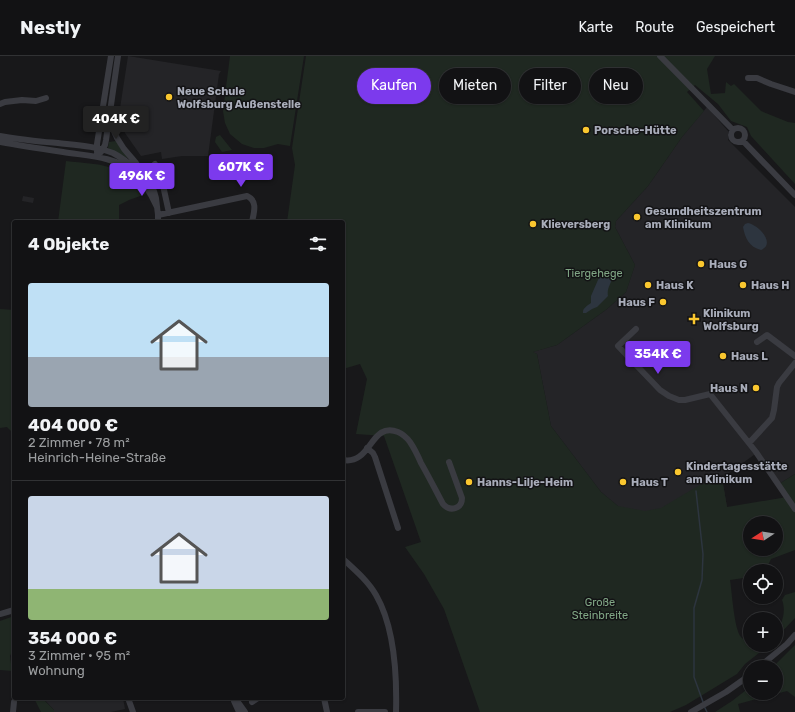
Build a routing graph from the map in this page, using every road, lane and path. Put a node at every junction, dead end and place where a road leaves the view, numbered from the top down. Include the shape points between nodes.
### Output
1 (111, 56) edge
2 (118, 56) edge
3 (660, 56) edge
4 (748, 78) dead end
5 (795, 92) edge
6 (46, 98) dead end
7 (0, 104) edge
8 (110, 114) junction
9 (733, 130) junction
10 (0, 136) edge
11 (743, 141) junction
12 (0, 142) edge
13 (100, 149) junction
14 (98, 157) junction
15 (155, 164) dead end
16 (145, 177) junction
17 (795, 195) edge
18 (157, 207) junction
19 (169, 213) junction
20 (158, 215) junction
21 (158, 220) edge
22 (252, 220) edge
23 (636, 329) dead end
24 (758, 342) dead end
25 (795, 356) edge
26 (795, 363) edge
27 (749, 443) junction
28 (367, 448) junction
29 (345, 460) edge
30 (449, 462) dead end
31 (795, 509) edge
32 (398, 528) dead end
33 (345, 561) edge
34 (12, 611) edge
35 (0, 614) edge
36 (795, 635) edge
37 (768, 660) edge
38 (743, 680) edge
39 (129, 700) edge
40 (235, 700) edge
41 (236, 700) edge
42 (255, 700) edge
43 (324, 700) edge
44 (14, 702) dead end
45 (252, 702) dead end
46 (13, 712) edge
47 (133, 712) edge
48 (239, 712) edge
49 (246, 712) edge
50 (327, 712) edge
51 (358, 712) edge
52 (385, 712) edge
53 (396, 712) edge
54 (691, 712) edge

1 - 13 street
2 - 8 street
3 - 9 street
4 - 5 street via 757,78
6 - 7 street
8 - 13 street via 106,140
8 - 16 street via 117,138
9 - 11 street via 743,130
9 - 11 street via 730,135 732,141
10 - 13 street
11 - 17 street
12 - 14 street
13 - 14 street
13 - 16 street via 125,160
14 - 18 street via 119,163 135,173 145,184
15 - 19 street via 161,176
16 - 18 street via 154,191
18 - 20 street
19 - 20 street
19 - 22 street via 247,196 252,198 254,203
20 - 21 street
23 - 27 street via 618,346 660,390 679,400 710,394
24 - 25 street via 767,335
26 - 27 street via 777,387 772,418
27 - 31 street
28 - 29 street via 356,459
28 - 30 street via 375,437 386,431 392,430 403,434 411,443 443,504 453,509 462,502 462,498
28 - 32 street via 375,457
33 - 53 street via 376,595 386,618 396,672
34 - 35 street
36 - 37 street
38 - 54 street
39 - 47 street
40 - 48 street
41 - 49 street
42 - 45 street
43 - 50 street
44 - 46 street
51 - 52 street

